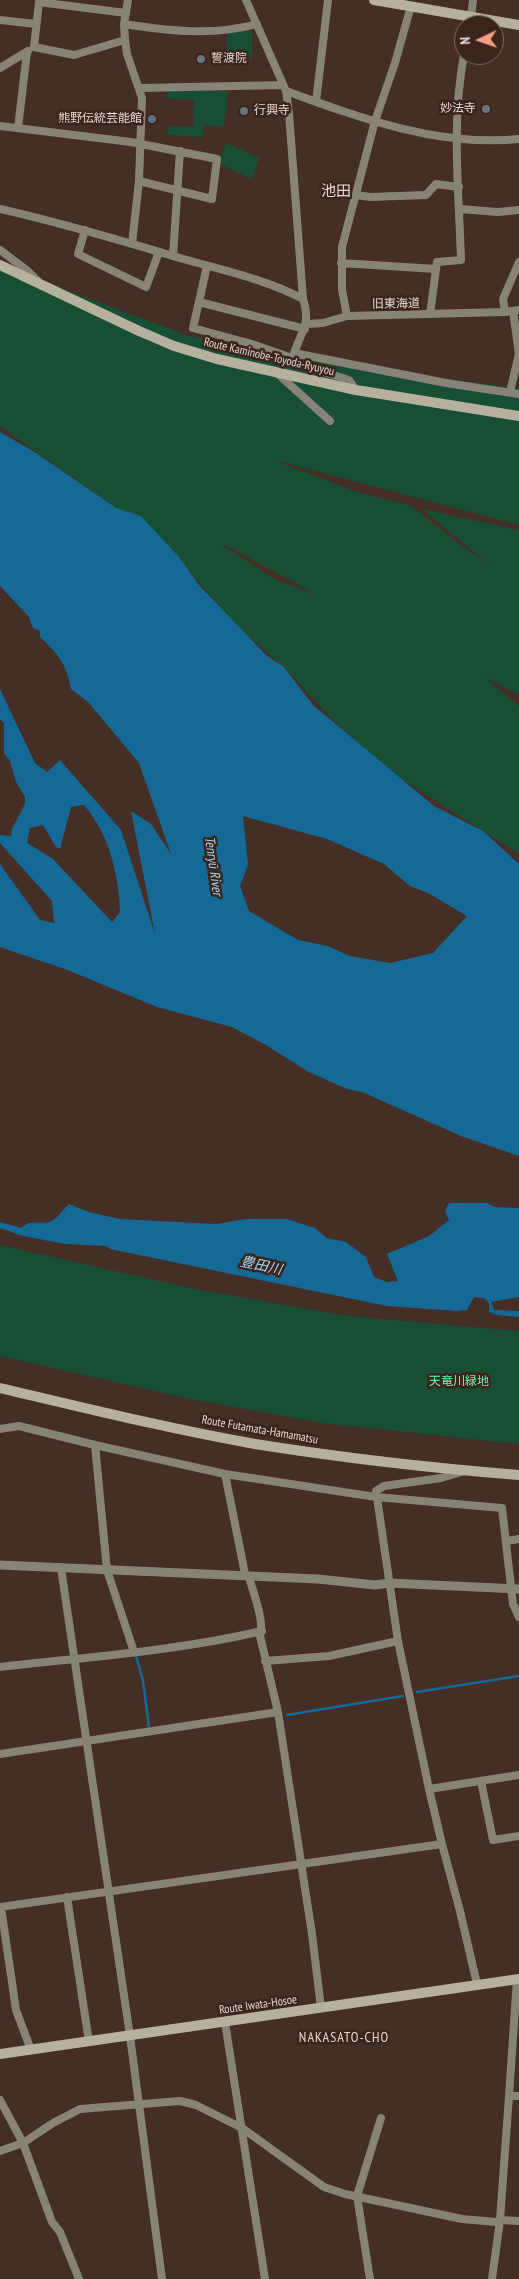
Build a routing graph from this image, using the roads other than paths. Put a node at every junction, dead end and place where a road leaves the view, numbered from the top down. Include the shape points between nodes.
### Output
1 (128, 0) edge
2 (246, 0) edge
3 (328, 0) edge
4 (374, 0) edge
5 (473, 0) edge
6 (411, 6) junction
7 (126, 13) junction
8 (471, 15) edge
9 (454, 17) edge
10 (0, 20) edge
11 (36, 24) junction
12 (124, 24) junction
13 (257, 24) junction
14 (504, 24) edge
15 (519, 25) edge
16 (125, 40) junction
17 (30, 49) junction
18 (462, 65) edge
19 (0, 68) edge
20 (140, 88) junction
21 (284, 88) junction
22 (316, 102) junction
23 (375, 121) junction
24 (0, 126) edge
25 (18, 128) junction
26 (457, 139) junction
27 (519, 139) edge
28 (140, 144) junction
29 (180, 151) junction
30 (139, 181) junction
31 (459, 187) junction
32 (177, 191) junction
33 (356, 195) junction
34 (0, 209) edge
35 (460, 210) junction
36 (519, 210) edge
37 (85, 230) junction
38 (132, 244) junction
39 (0, 250) edge
40 (158, 252) junction
41 (173, 256) junction
42 (342, 262) junction
43 (519, 262) edge
44 (0, 265) edge
45 (207, 266) junction
46 (436, 270) junction
47 (43, 287) junction
48 (303, 299) junction
49 (199, 302) junction
50 (512, 311) edge
51 (430, 314) junction
52 (346, 316) junction
53 (306, 327) junction
54 (295, 356) junction
55 (278, 374) junction
56 (356, 390) junction
57 (510, 392) junction
58 (519, 394) edge
59 (519, 416) edge
60 (330, 420) dead end
61 (0, 1388) edge
62 (0, 1429) edge
63 (95, 1445) junction
64 (465, 1471) junction
65 (225, 1474) junction
66 (519, 1475) edge
67 (376, 1496) junction
68 (519, 1539) edge
69 (507, 1541) junction
70 (0, 1565) edge
71 (61, 1568) junction
72 (107, 1570) junction
73 (249, 1577) junction
74 (389, 1583) junction
75 (515, 1589) edge
76 (519, 1617) edge
77 (262, 1631) junction
78 (398, 1641) junction
79 (134, 1652) junction
80 (75, 1659) junction
81 (265, 1661) junction
82 (0, 1667) edge
83 (278, 1712) junction
84 (87, 1740) junction
85 (0, 1754) edge
86 (519, 1775) edge
87 (482, 1781) junction
88 (429, 1789) junction
89 (519, 1836) edge
90 (442, 1844) junction
91 (301, 1863) junction
92 (109, 1891) junction
93 (67, 1897) junction
94 (0, 1907) edge
95 (518, 1979) edge
96 (477, 1984) junction
97 (321, 2008) junction
98 (225, 2022) junction
99 (130, 2036) junction
100 (89, 2042) junction
101 (31, 2050) junction
102 (0, 2054) edge
103 (515, 2058) edge
104 (509, 2096) junction
105 (519, 2096) edge
106 (0, 2100) edge
107 (138, 2103) junction
108 (381, 2118) dead end
109 (242, 2128) junction
110 (23, 2143) junction
111 (0, 2151) edge
112 (357, 2196) junction
113 (500, 2220) junction
114 (519, 2221) edge
115 (79, 2279) edge
116 (162, 2279) edge
117 (265, 2279) edge
118 (370, 2279) edge
119 (492, 2279) edge

1 - 7 street
2 - 13 street
3 - 22 street
4 - 6 main road
5 - 8 street
6 - 9 main road
6 - 23 street
7 - 11 street via 39,2
7 - 12 street
10 - 11 street
11 - 17 street
12 - 13 street via 190,32
12 - 16 street
13 - 21 street
14 - 15 main road
16 - 17 street via 74,55
16 - 20 street
17 - 19 street
17 - 25 street
18 - 26 street
20 - 21 street
20 - 28 street
21 - 22 street
21 - 48 street
22 - 23 street
23 - 26 street
23 - 33 street
24 - 25 street
25 - 28 street
26 - 27 street via 493,142
26 - 31 street
28 - 29 street
28 - 30 street
29 - 32 street
29 - 32 street via 217,159 212,199
30 - 32 street
30 - 38 street
31 - 33 street via 436,184 426,196
31 - 35 street
32 - 41 street
33 - 42 street via 342,247
34 - 37 street
35 - 36 street
35 - 46 street via 461,260 438,262
37 - 38 street
37 - 40 street via 78,254 146,288
38 - 40 street
39 - 47 street
40 - 41 street
41 - 45 street
42 - 46 street
42 - 52 street
43 - 50 street via 503,299
44 - 47 main road, Route Kaminobe-Toyoda-Ryuyou
45 - 48 street via 280,287
45 - 49 street
46 - 51 street
47 - 55 main road, Route Kaminobe-Toyoda-Ryuyou via 174,346
48 - 53 street via 307,312
49 - 53 street
49 - 54 street via 193,328
50 - 51 street, 旧東海道
50 - 57 street via 519,354
51 - 52 street, 旧東海道
52 - 53 street, 旧東海道
53 - 54 street
54 - 56 street via 300,364 349,380
54 - 57 street
55 - 56 main road, Route Kaminobe-Toyoda-Ryuyou
55 - 60 street
56 - 59 main road, Route Kaminobe-Toyoda-Ryuyou
57 - 58 street
61 - 64 main road, Route Futamata-Hamamatsu via 255,1444
62 - 63 street via 19,1426
63 - 65 street
63 - 72 street
64 - 66 main road, Route Futamata-Hamamatsu
64 - 67 street via 442,1478 384,1486 376,1491
65 - 67 street
65 - 73 street via 245,1574
67 - 69 street via 502,1508
67 - 74 street
68 - 69 street
69 - 75 street
70 - 71 street
71 - 72 street
71 - 80 street
72 - 73 street
72 - 79 street
73 - 74 street via 375,1585
73 - 77 street
74 - 75 street
74 - 78 street
75 - 76 street via 514,1604
77 - 79 street
77 - 81 street
78 - 81 street via 329,1656
78 - 88 street
79 - 80 street
80 - 82 street
80 - 84 street
81 - 83 street
83 - 84 street
83 - 91 street
84 - 85 street
84 - 92 street
86 - 87 street
87 - 88 street
87 - 89 street via 493,1840
88 - 90 street
90 - 91 street
90 - 96 street
91 - 92 street
91 - 97 street
92 - 93 street
92 - 99 street
93 - 94 street
93 - 100 street
94 - 101 street via 16,2010
95 - 96 main road, Route Iwata-Hosoe
95 - 103 street
96 - 97 main road, Route Iwata-Hosoe
97 - 98 main road, Route Iwata-Hosoe
98 - 99 main road, Route Iwata-Hosoe
98 - 109 street
99 - 100 main road, Route Iwata-Hosoe
99 - 107 street
100 - 101 main road, Route Iwata-Hosoe
101 - 102 main road, Route Iwata-Hosoe
103 - 104 street
104 - 105 street
104 - 113 street
106 - 110 street
107 - 109 street via 180,2101
107 - 110 street via 80,2109
107 - 116 street
108 - 112 street
109 - 112 street via 324,2187
109 - 117 street
110 - 111 street
110 - 115 street via 52,2222 60,2232
112 - 113 street via 462,2219
112 - 118 street
113 - 114 street
113 - 119 street

